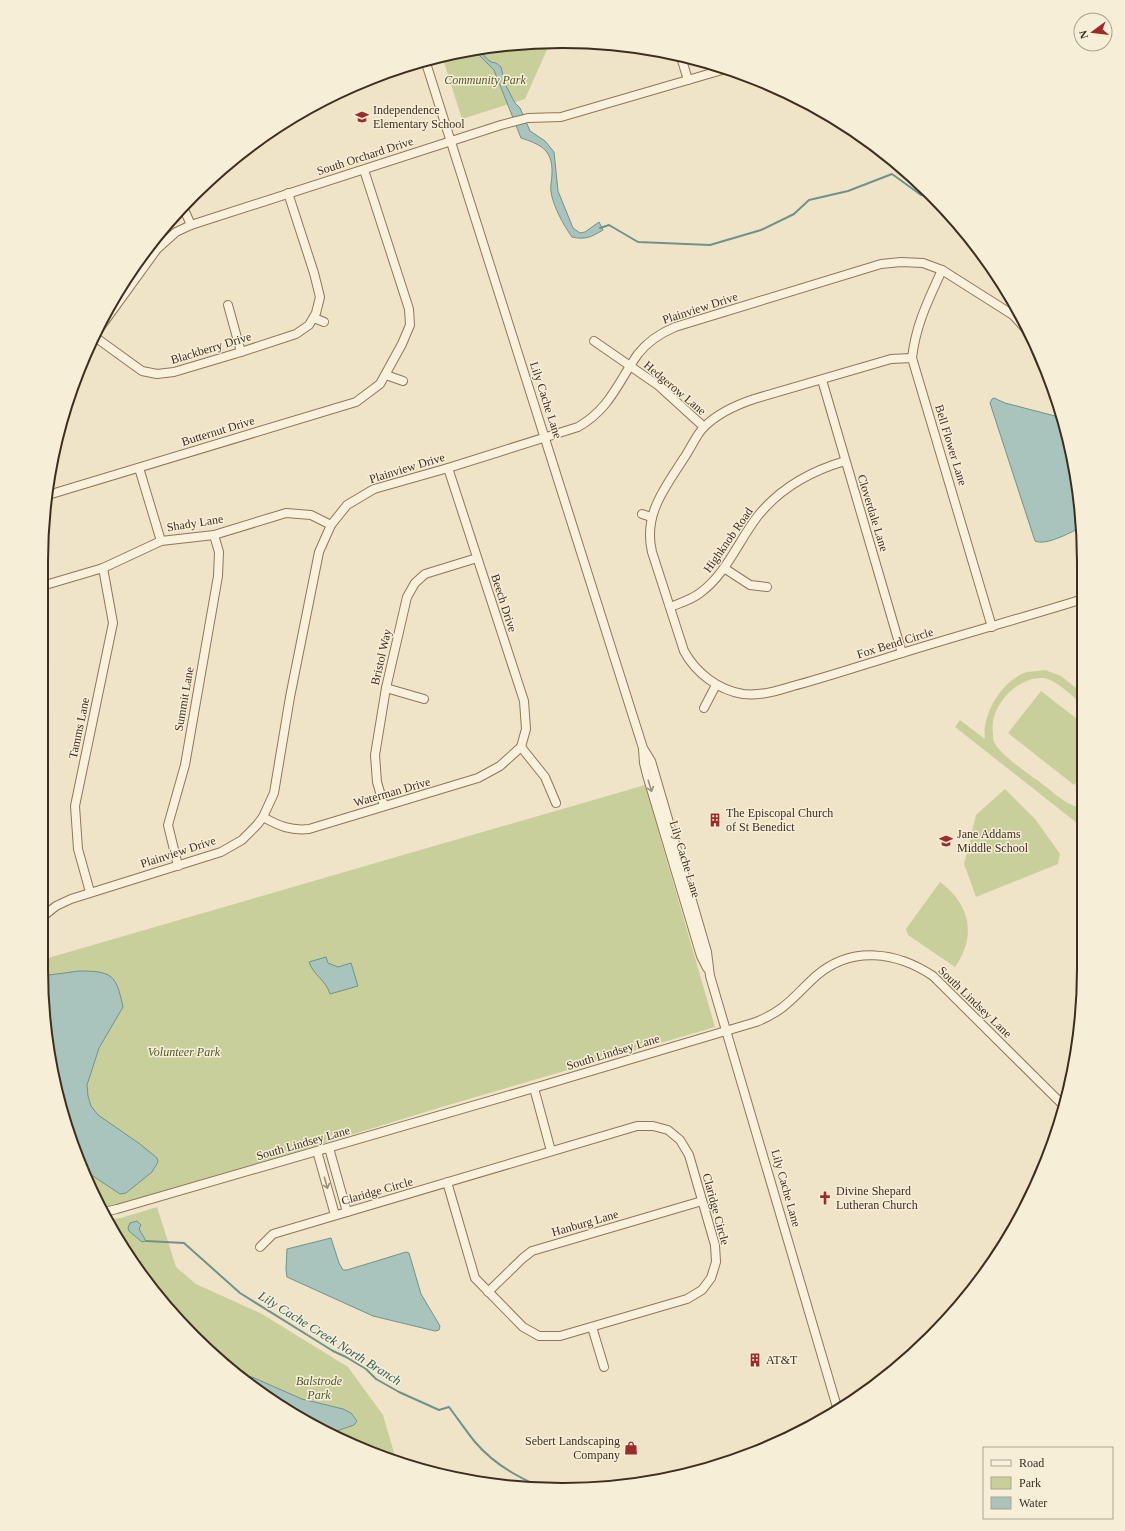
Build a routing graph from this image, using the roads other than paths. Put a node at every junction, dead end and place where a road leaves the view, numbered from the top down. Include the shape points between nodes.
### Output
1 (683, 63) edge
2 (427, 67) edge
3 (716, 72) edge
4 (688, 80) junction
5 (451, 141) junction
6 (364, 170) junction
7 (288, 193) junction
8 (186, 213) edge
9 (191, 225) junction
10 (148, 258) edge
11 (942, 270) junction
12 (228, 305) dead end
13 (1014, 316) edge
14 (314, 318) junction
15 (324, 322) dead end
16 (99, 340) edge
17 (594, 341) dead end
18 (242, 352) junction
19 (912, 358) junction
20 (631, 366) junction
21 (386, 374) junction
22 (822, 380) junction
23 (403, 381) dead end
24 (704, 427) junction
25 (545, 438) junction
26 (845, 461) junction
27 (139, 468) junction
28 (448, 468) junction
29 (52, 494) edge
30 (642, 514) dead end
31 (651, 517) junction
32 (331, 525) junction
33 (214, 535) junction
34 (161, 541) junction
35 (477, 558) junction
36 (103, 568) junction
37 (724, 568) junction
38 (48, 584) edge
39 (767, 587) dead end
40 (1077, 601) edge
41 (670, 607) junction
42 (992, 627) junction
43 (902, 653) junction
44 (716, 686) junction
45 (386, 688) junction
46 (424, 698) dead end
47 (704, 708) dead end
48 (521, 748) junction
49 (556, 803) dead end
50 (384, 806) junction
51 (263, 817) junction
52 (178, 866) junction
53 (90, 892) junction
54 (48, 912) edge
55 (726, 1030) junction
56 (534, 1088) junction
57 (1059, 1101) edge
58 (329, 1148) junction
59 (317, 1151) junction
60 (551, 1151) junction
61 (447, 1182) junction
62 (702, 1201) junction
63 (109, 1211) edge
64 (347, 1212) junction
65 (336, 1215) junction
66 (260, 1247) dead end
67 (488, 1292) junction
68 (592, 1327) junction
69 (604, 1367) dead end
70 (836, 1404) edge

1 - 4 street
2 - 5 street, Lily Cache Lane
3 - 4 street, South Orchard Drive
4 - 5 street, South Orchard Drive via 561,117 528,118
5 - 6 street, South Orchard Drive
5 - 25 street, Lily Cache Lane
6 - 7 street, South Orchard Drive
6 - 21 street, Butternut Drive via 409,309 410,325
7 - 9 street, South Orchard Drive
7 - 14 street via 320,297
8 - 9 street
9 - 10 street, South Orchard Drive via 176,232
11 - 13 street, Plainview Drive
11 - 19 street, Bell Flower Lane via 919,323
11 - 20 street, Plainview Drive via 923,263 881,264 675,327 660,334 648,344
12 - 18 street
14 - 15 street
14 - 18 street, Blackberry Drive via 296,334
16 - 18 street, Blackberry Drive via 142,371 157,374 174,372
17 - 20 street, Hedgerow Lane
19 - 22 street, Fox Bend Circle via 891,360
19 - 42 street, Bell Flower Lane
20 - 24 street, Hedgerow Lane via 659,386
20 - 25 street, Plainview Drive via 604,407 590,420 578,427
21 - 23 street
21 - 27 street, Butternut Drive via 380,384 356,402
22 - 24 street, Fox Bend Circle via 738,405 722,412
22 - 26 street, Cloverdale Lane
24 - 31 street, Fox Bend Circle via 658,498
25 - 28 street, Plainview Drive
25 - 55 street, Lily Cache Lane via 643,748 648,780
26 - 37 street, Highknob Road via 814,472 782,492 757,517
26 - 43 street, Cloverdale Lane
27 - 29 street, Butternut Drive
27 - 34 street
28 - 32 street, Plainview Drive via 374,489 347,505
28 - 35 street, Beech Drive
30 - 31 street
31 - 41 street, Fox Bend Circle via 651,547
32 - 33 street, Shady Lane via 311,515 286,513
32 - 51 street, Plainview Drive via 319,552 274,793
33 - 34 street, Shady Lane
33 - 52 street, Summit Lane via 219,552 218,576 185,765 168,825
34 - 36 street, Shady Lane
35 - 45 street, Bristol Way via 425,574 415,583 407,597
35 - 48 street, Beech Drive via 524,701 526,729
36 - 38 street, Shady Lane
36 - 53 street, Tamms Lane via 113,623 75,806 78,849
37 - 39 street via 750,585
37 - 41 street, Highknob Road via 700,593
40 - 42 street, Fox Bend Circle
41 - 44 street, Fox Bend Circle via 688,658
42 - 43 street, Fox Bend Circle
43 - 44 street, Fox Bend Circle via 810,682 765,693 743,694
44 - 47 street
45 - 46 street
45 - 50 street, Bristol Way via 375,755 377,782
48 - 49 street via 545,777
48 - 50 street, Waterman Drive via 500,766 478,778
50 - 51 street, Waterman Drive via 300,830 286,828
51 - 52 street, Plainview Drive via 237,843 221,852
52 - 53 street, Plainview Drive
53 - 54 street, Plainview Drive via 56,906
55 - 56 street, South Lindsey Lane
55 - 57 street, South Lindsey Lane via 756,1022 778,1011 817,976 842,961 863,956 888,956 910,963 933,976
55 - 70 street, Lily Cache Lane
56 - 58 street, South Lindsey Lane
56 - 60 street
58 - 59 street, South Lindsey Lane
58 - 64 street
59 - 63 street, South Lindsey Lane
59 -> 65 street
60 - 61 street, Claridge Circle
60 - 62 street, Claridge Circle via 637,1126 668,1130 680,1140 689,1154
61 - 64 street, Claridge Circle
61 - 67 street, Claridge Circle via 475,1278
62 - 67 street, Hanburg Lane via 532,1251
62 - 68 street, Claridge Circle via 715,1245 716,1262 711,1278 702,1290 687,1299
64 - 65 street, Claridge Circle
65 - 66 street, Claridge Circle via 273,1234
67 - 68 street, Claridge Circle via 523,1327 539,1336 560,1336
68 - 69 street

